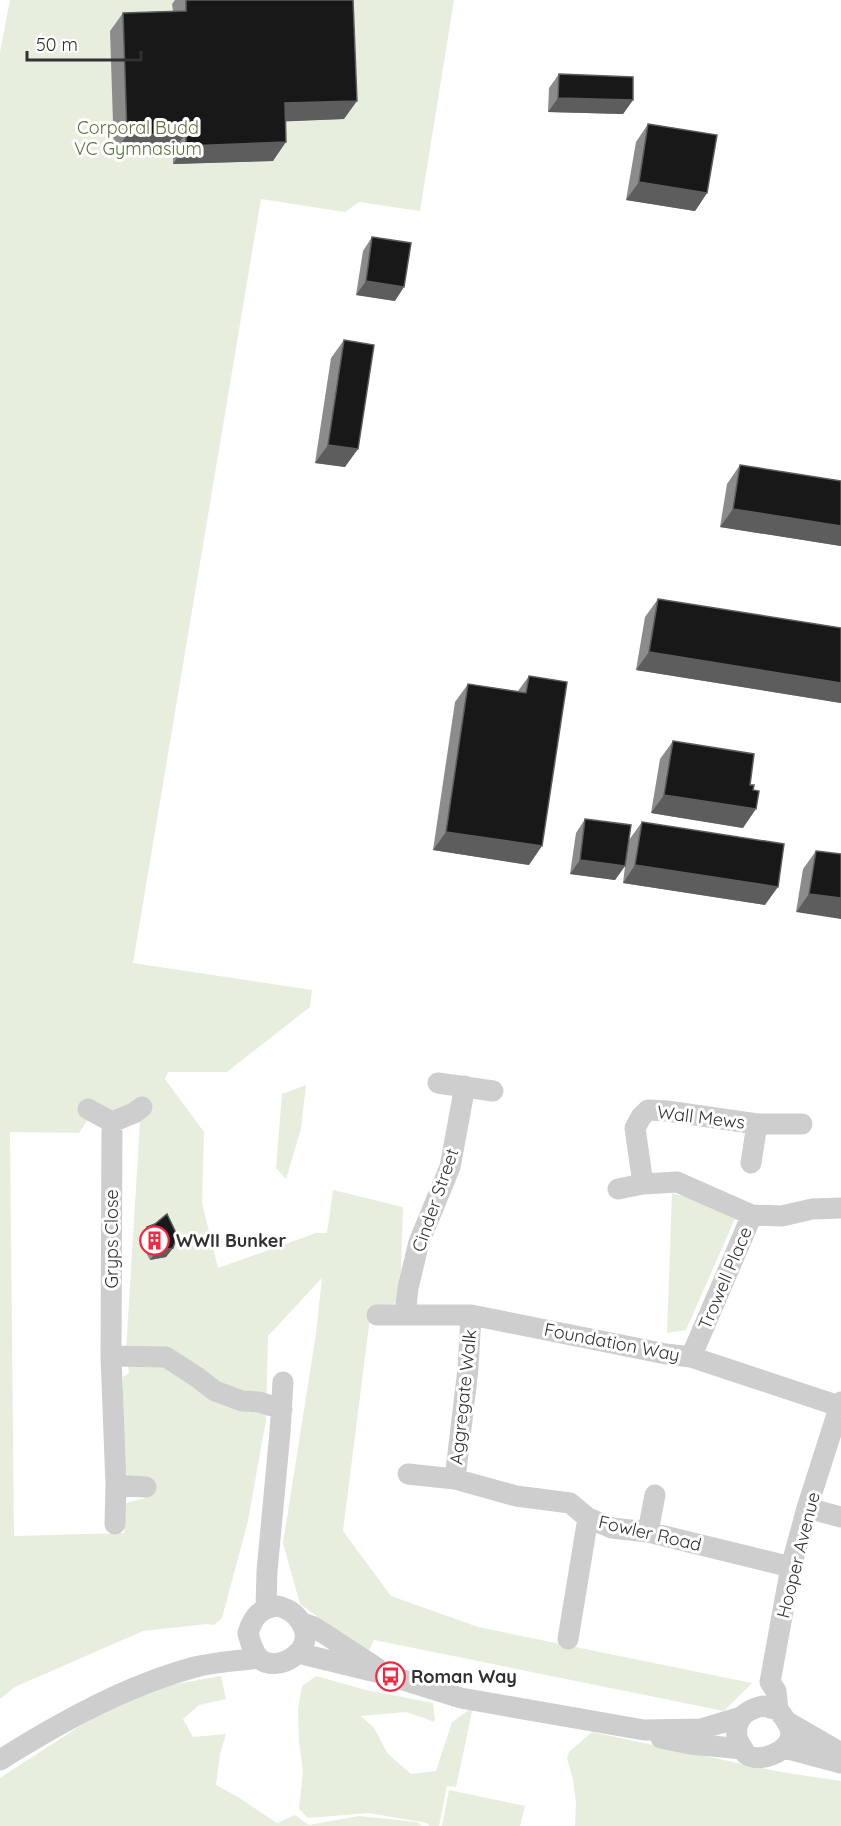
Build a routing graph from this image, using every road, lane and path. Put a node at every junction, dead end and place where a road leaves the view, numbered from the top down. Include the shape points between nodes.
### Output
1 (438, 1083) dead end
2 (465, 1086) junction
3 (493, 1091) dead end
4 (142, 1107) dead end
5 (88, 1109) dead end
6 (112, 1122) junction
7 (757, 1124) junction
8 (802, 1124) dead end
9 (751, 1163) dead end
10 (643, 1184) junction
11 (618, 1189) dead end
12 (841, 1208) edge
13 (752, 1215) junction
14 (377, 1315) dead end
15 (405, 1315) junction
16 (471, 1315) junction
17 (111, 1356) junction
18 (691, 1357) junction
19 (283, 1382) dead end
20 (840, 1404) edge
21 (282, 1409) junction
22 (408, 1474) dead end
23 (455, 1479) junction
24 (116, 1485) junction
25 (146, 1487) dead end
26 (654, 1495) dead end
27 (807, 1508) junction
28 (841, 1517) edge
29 (588, 1518) junction
30 (115, 1524) dead end
31 (648, 1532) junction
32 (791, 1567) junction
33 (266, 1607) junction
34 (302, 1623) junction
35 (249, 1636) junction
36 (568, 1639) dead end
37 (300, 1651) junction
38 (258, 1658) junction
39 (197, 1666) junction
40 (384, 1674) junction
41 (770, 1682) junction
42 (745, 1714) junction
43 (782, 1715) junction
44 (644, 1730) junction
45 (784, 1748) junction
46 (743, 1749) junction
47 (841, 1753) edge
48 (0, 1760) edge
49 (841, 1763) edge

1 - 2 street
2 - 3 street
2 - 15 street, Cinder Street via 450,1167 419,1242
4 - 6 street
5 - 6 street
6 - 17 street, Gryps Close
7 - 8 street
7 - 9 street, Wall Mews
7 - 10 street, Wall Mews via 648,1110 635,1128
10 - 11 street
10 - 13 street via 677,1182
12 - 13 street, Trowell Place via 782,1216
13 - 18 street, Trowell Place
14 - 15 street, Foundation Way
15 - 16 street, Foundation Way
16 - 18 street, Foundation Way
16 - 23 street, Aggregate Walk
17 - 21 street via 166,1357 215,1391
17 - 24 street, Gryps Close
18 - 20 street, Foundation Way
19 - 21 street
20 - 27 street, Hooper Avenue
21 - 33 street
22 - 23 street, Fowler Road
23 - 29 street, Fowler Road via 516,1496 570,1503
24 - 25 street
24 - 30 street, Gryps Close
26 - 31 street
27 - 28 street
27 - 32 street, Hooper Avenue
29 - 31 street, Fowler Road via 612,1528
29 - 36 street
31 - 32 street, Fowler Road
32 - 41 street, Hooper Avenue
33 - 34 street via 283,1607
33 - 35 street via 257,1615
34 - 37 street via 306,1634
34 - 40 street
35 - 38 street
35 - 39 street
37 - 38 street via 289,1660 266,1662
37 - 40 street
38 - 39 street
39 - 48 street via 122,1693
40 - 44 street via 461,1698
41 - 42 street via 760,1688
41 - 43 street, Hooper Avenue
42 - 43 street via 763,1706
42 - 44 street via 701,1729
42 - 46 street via 738,1720 736,1738
43 - 45 street via 791,1734
43 - 47 street
44 - 46 street via 653,1736 690,1744
45 - 46 street via 765,1756 751,1756
45 - 49 street

